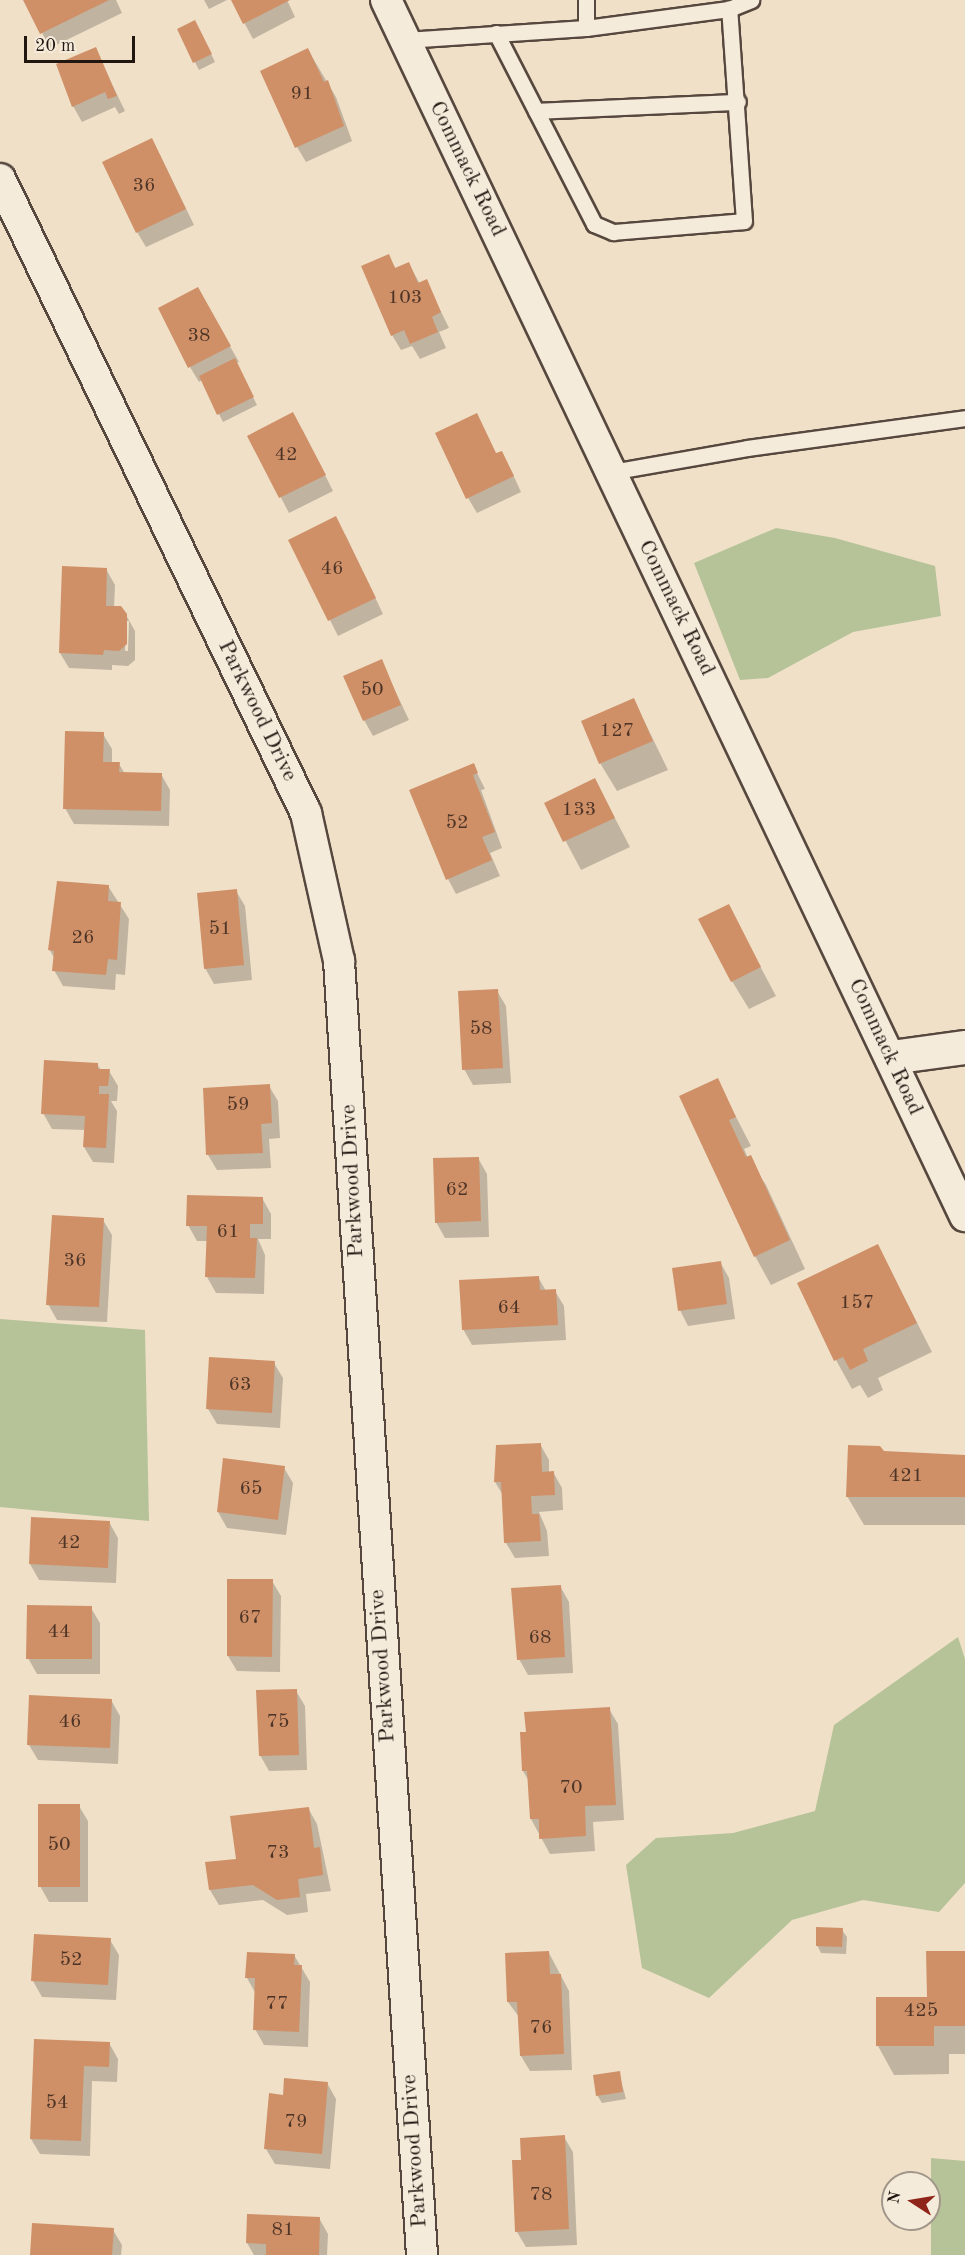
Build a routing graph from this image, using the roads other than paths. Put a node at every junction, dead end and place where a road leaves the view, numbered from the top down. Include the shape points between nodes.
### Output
1 (386, 0) edge
2 (586, 0) edge
3 (751, 0) edge
4 (729, 9) junction
5 (586, 28) junction
6 (496, 33) junction
7 (405, 40) junction
8 (738, 102) junction
9 (536, 111) junction
10 (0, 179) edge
11 (965, 418) edge
12 (611, 472) junction
13 (965, 1047) edge
14 (891, 1057) junction
15 (965, 1216) edge
16 (422, 2255) edge

1 - 7 street, Commack Road
2 - 5 lane
3 - 4 lane
4 - 5 lane
4 - 8 lane
5 - 6 lane
6 - 7 lane
6 - 9 lane
7 - 12 street, Commack Road
8 - 9 lane
8 - 9 lane via 744,221 613,232 594,224
10 - 16 street, Parkwood Drive via 306,813 339,961
11 - 12 lane via 747,448
12 - 14 street, Commack Road
13 - 14 street
14 - 15 street, Commack Road

